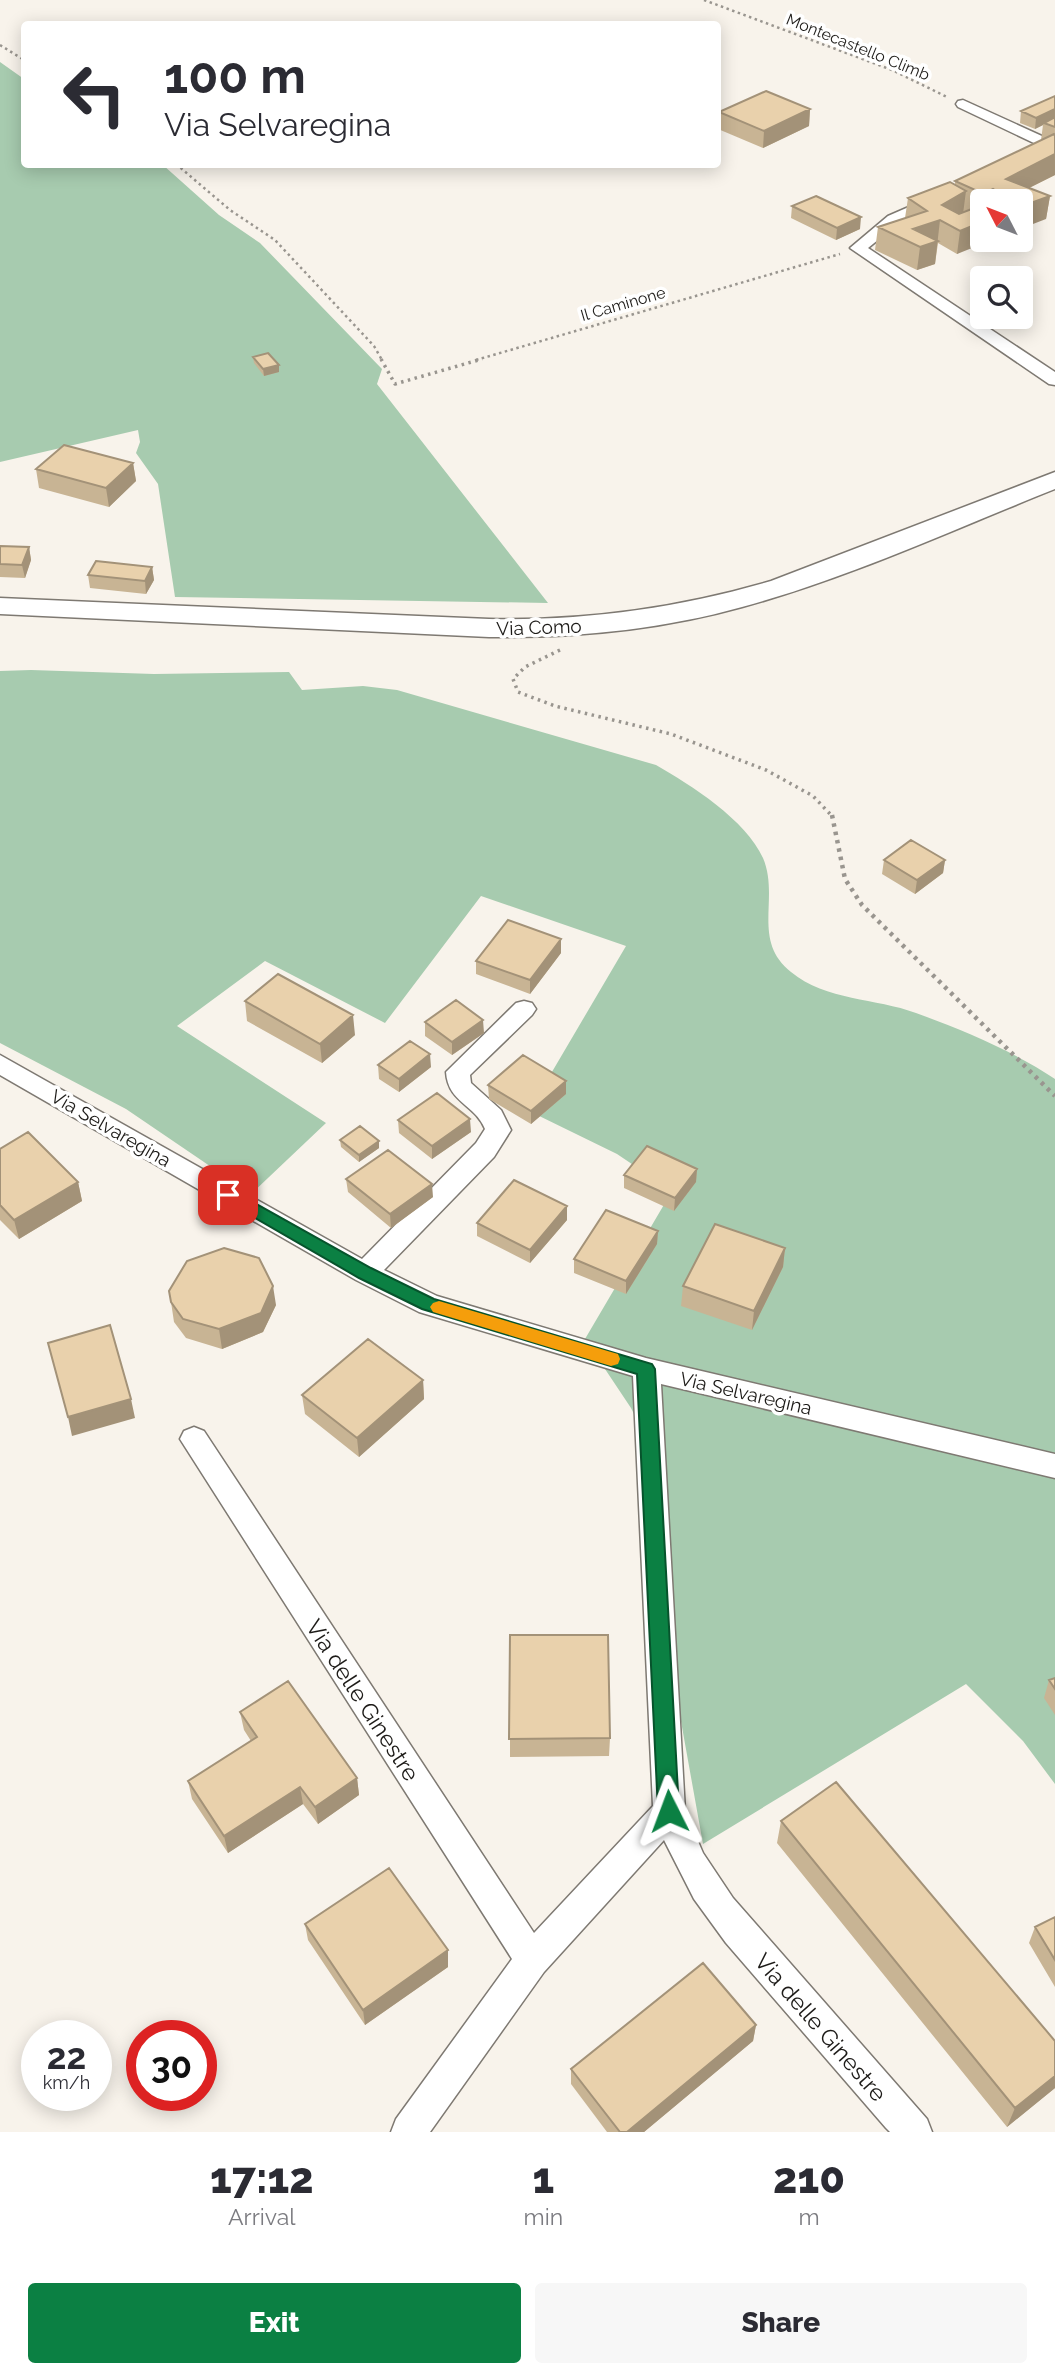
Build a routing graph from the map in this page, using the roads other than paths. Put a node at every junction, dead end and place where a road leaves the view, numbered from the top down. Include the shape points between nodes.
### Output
1 (963, 104) road end
2 (1055, 148) edge
3 (1030, 159) edge
4 (943, 197) edge
5 (1055, 380) edge
6 (1055, 480) edge
7 (0, 606) edge
8 (524, 1009) dead end
9 (0, 1064) edge
10 (365, 1273) junction
11 (646, 1369) junction
12 (194, 1440) dead end
13 (1055, 1466) edge
14 (669, 1811) junction
15 (532, 1960) junction
16 (409, 2132) edge
17 (914, 2132) edge

1 - 2 street
2 - 3 street
4 - 5 street via 894,219 858,248
6 - 7 main road, Via Como via 781,587 730,602 622,622 489,628
8 - 10 street via 458,1072 459,1086 492,1116 498,1130 485,1150
9 - 10 street, Via Selvaregina
10 - 11 street, Via Selvaregina via 429,1304
11 - 13 street, Via Selvaregina
11 - 14 street, Via delle Ginestre
12 - 15 street, Via delle Ginestre
14 - 15 street
14 - 17 street, Via delle Ginestre via 679,1844 711,1899
15 - 16 street

